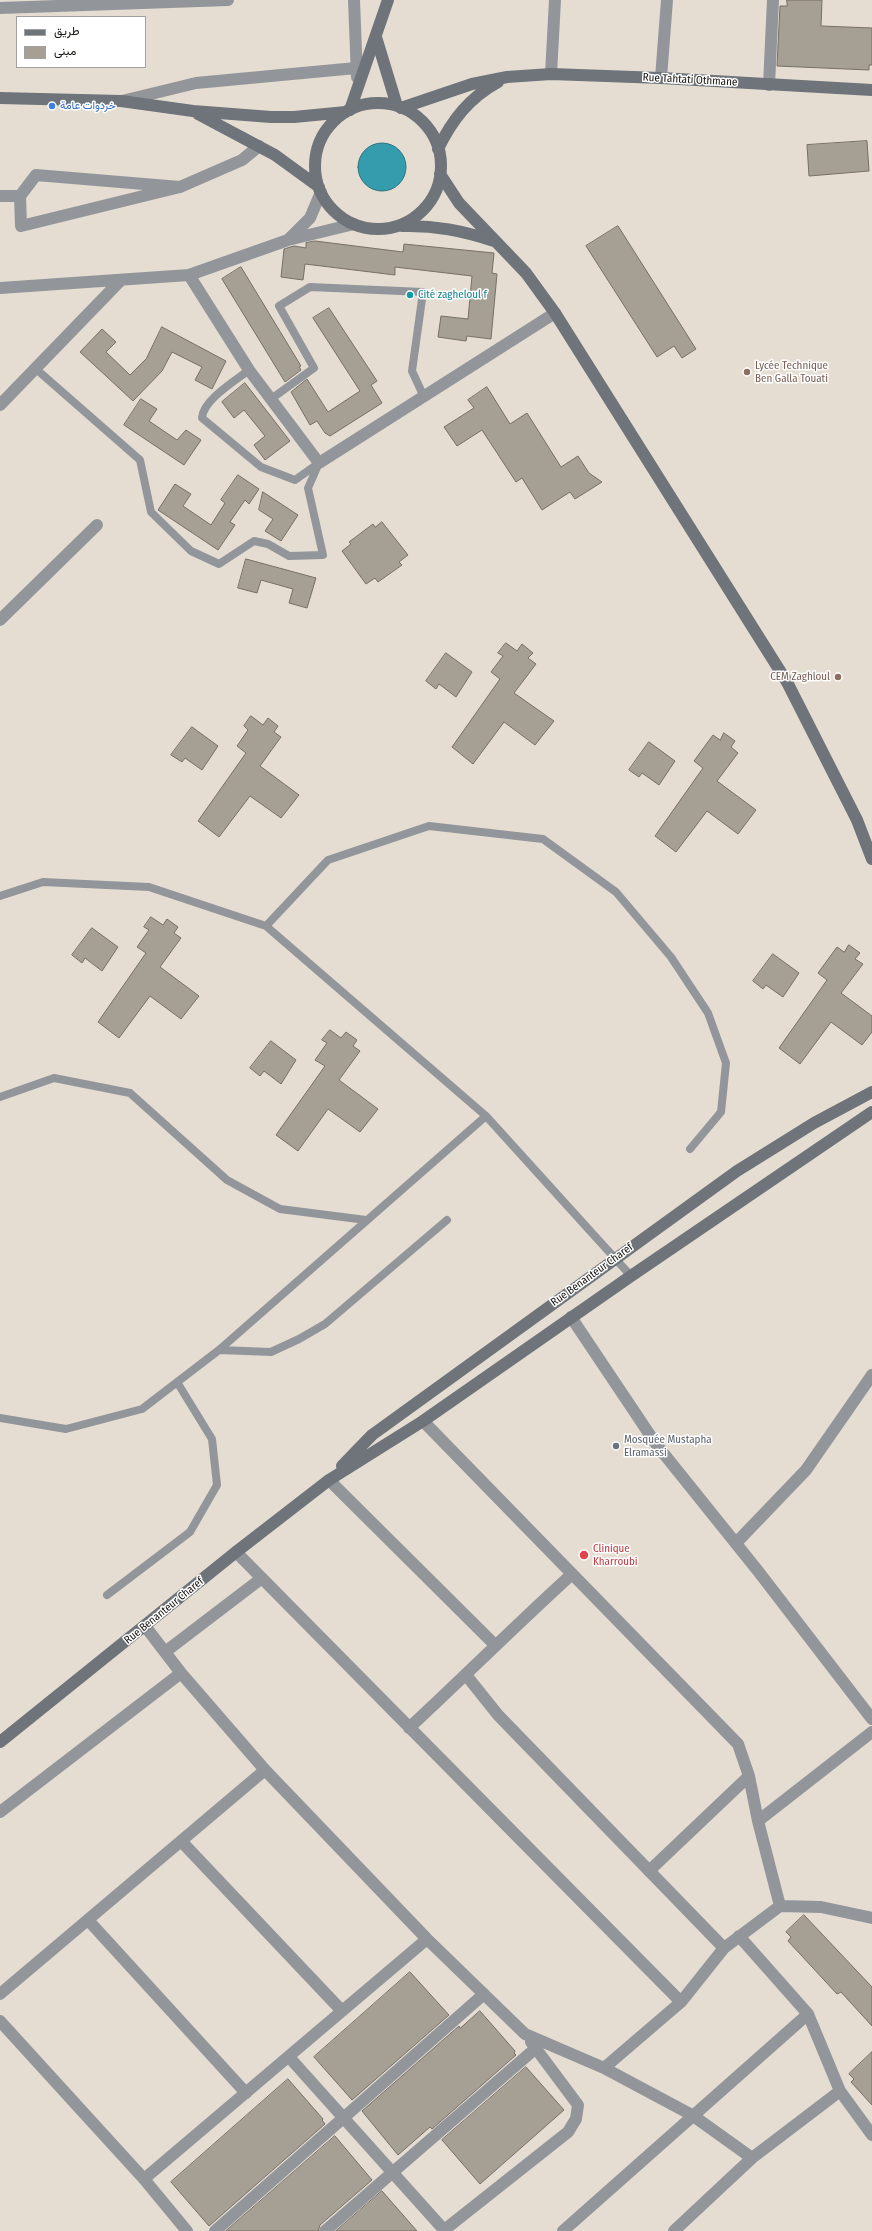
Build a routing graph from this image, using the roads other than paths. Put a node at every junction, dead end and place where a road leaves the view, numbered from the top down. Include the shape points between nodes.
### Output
1 (228, 0) edge
2 (354, 0) edge
3 (388, 0) edge
4 (555, 0) edge
5 (667, 0) edge
6 (774, 0) edge
7 (149, 1) edge
8 (5, 5) edge
9 (376, 37) junction
10 (356, 68) junction
11 (551, 74) junction
12 (507, 77) junction
13 (661, 78) junction
14 (770, 85) junction
15 (357, 88) junction
16 (872, 90) edge
17 (0, 98) edge
18 (121, 101) junction
19 (399, 107) junction
20 (193, 111) junction
21 (348, 111) junction
22 (259, 146) junction
23 (438, 149) junction
24 (440, 174) junction
25 (180, 187) junction
26 (320, 190) junction
27 (0, 196) edge
28 (20, 196) junction
29 (354, 224) junction
30 (399, 226) junction
31 (288, 240) junction
32 (496, 242) junction
33 (189, 275) junction
34 (121, 280) junction
35 (0, 288) edge
36 (555, 313) junction
37 (36, 369) junction
38 (249, 370) junction
39 (424, 397) junction
40 (271, 399) junction
41 (0, 405) edge
42 (319, 463) junction
43 (97, 525) dead end
44 (0, 620) edge
45 (872, 859) edge
46 (0, 896) edge
47 (266, 926) junction
48 (872, 1092) edge
49 (0, 1097) edge
50 (872, 1112) edge
51 (486, 1116) junction
52 (690, 1149) dead end
53 (366, 1220) junction
54 (447, 1220) dead end
55 (615, 1258) junction
56 (631, 1276) junction
57 (571, 1317) junction
58 (219, 1350) junction
59 (872, 1375) edge
60 (177, 1382) junction
61 (0, 1418) edge
62 (423, 1421) junction
63 (329, 1480) junction
64 (736, 1543) junction
65 (236, 1552) junction
66 (571, 1575) junction
67 (262, 1578) junction
68 (107, 1595) dead end
69 (145, 1626) junction
70 (495, 1645) junction
71 (165, 1652) junction
72 (181, 1673) junction
73 (466, 1675) junction
74 (872, 1719) edge
75 (409, 1728) junction
76 (872, 1732) edge
77 (0, 1742) edge
78 (265, 1770) junction
79 (749, 1776) junction
80 (0, 1812) edge
81 (758, 1821) junction
82 (181, 1841) junction
83 (649, 1871) junction
84 (780, 1906) junction
85 (872, 1918) edge
86 (88, 1920) junction
87 (739, 1936) junction
88 (427, 1939) junction
89 (724, 1948) junction
90 (0, 1994) edge
91 (484, 1994) junction
92 (681, 2002) junction
93 (342, 2011) junction
94 (808, 2014) junction
95 (0, 2021) edge
96 (525, 2034) junction
97 (536, 2048) junction
98 (289, 2057) junction
99 (604, 2068) junction
100 (840, 2092) junction
101 (246, 2093) junction
102 (692, 2115) junction
103 (344, 2118) junction
104 (872, 2135) edge
105 (752, 2158) junction
106 (393, 2173) junction
107 (144, 2179) junction
108 (187, 2231) edge
109 (214, 2231) edge
110 (325, 2231) edge
111 (444, 2231) edge
112 (563, 2231) edge
113 (674, 2231) edge

1 - 7 street
2 - 10 street
3 - 9 main road
4 - 11 street
5 - 13 street
6 - 14 street
7 - 8 street
9 - 15 main road
9 - 19 main road
10 - 15 street
10 - 18 street via 196,83
11 - 12 main road, Rue Tahtati Othmane
11 - 13 main road, Rue Tahtati Othmane
12 - 19 main road, Rue Tahtati Othmane via 448,91
12 - 23 main road via 473,99 458,114
13 - 14 main road, Rue Tahtati Othmane
14 - 16 main road, Rue Tahtati Othmane
15 - 21 main road
17 - 18 main road
18 - 20 main road
19 - 21 main road via 373,103
19 - 23 main road via 414,114 424,124
20 - 21 main road via 294,117
20 - 22 main road
21 - 26 main road via 333,122 317,153 316,170
22 - 25 street via 242,160
22 - 26 main road
23 - 24 main road
24 - 30 main road via 431,200 422,211
24 - 32 main road via 459,203
25 - 28 street via 36,175
25 - 28 street via 21,226
26 - 29 main road via 334,211
26 - 31 street via 310,218
27 - 28 street
29 - 30 main road via 384,229
29 - 31 street
30 - 32 main road via 443,228 466,232
31 - 33 street
32 - 36 main road via 526,273
33 - 34 street
33 - 38 street
34 - 35 street
34 - 37 street
36 - 39 street
36 - 45 main road via 786,682 857,820
37 - 41 street
37 - 42 lane via 140,460 151,512 191,551 219,564 254,540 268,544 289,556 323,555 308,488
38 - 40 street
38 - 42 lane via 216,396 203,410 202,418 261,467 295,480
39 - 40 lane via 412,371 422,292 310,287 279,306 314,368
39 - 42 street
40 - 42 street
43 - 44 street
46 - 47 lane via 43,882 149,887
47 - 51 lane
47 - 52 lane via 328,860 429,826 543,839 616,892 671,957 708,1013 726,1063 721,1112
48 - 55 main road, Rue Benanteur Charef via 814,1123 738,1171
49 - 53 lane via 54,1078 130,1093 227,1180 280,1209
50 - 56 main road, Rue Benanteur Charef
51 - 53 lane
51 - 55 lane
53 - 58 lane
54 - 58 lane via 324,1324 299,1339 271,1352
55 - 56 lane
55 - 63 main road, Rue Benanteur Charef via 372,1435
56 - 57 main road, Rue Benanteur Charef
57 - 62 main road, Rue Benanteur Charef
57 - 64 street via 656,1444
58 - 60 lane
59 - 64 street via 806,1470
60 - 61 lane via 142,1409 66,1429
60 - 68 lane via 212,1439 217,1485 190,1532
62 - 63 main road, Rue Benanteur Charef
62 - 66 street
63 - 65 main road, Rue Benanteur Charef
63 - 70 street
64 - 74 street
65 - 67 street
65 - 69 main road, Rue Benanteur Charef
66 - 70 street
66 - 79 street via 738,1744
67 - 71 street
67 - 75 street
69 - 71 street
69 - 77 main road, Rue Benanteur Charef
70 - 73 street
71 - 72 street
72 - 78 street
72 - 80 street
73 - 75 street
73 - 83 street via 498,1715
75 - 92 street
76 - 81 street
78 - 82 street
78 - 88 street
79 - 81 street
79 - 83 street
81 - 84 street
82 - 86 street
82 - 93 street
83 - 89 street
84 - 85 street via 821,1907
84 - 87 street
86 - 90 street
86 - 101 street
87 - 89 street
87 - 94 street
88 - 91 street
88 - 93 street
89 - 92 street
91 - 96 street
91 - 103 street
92 - 99 street
93 - 98 street
94 - 100 street
94 - 102 street
95 - 107 street
96 - 97 street
96 - 99 street
97 - 106 street
97 - 111 street via 578,2105 576,2119 568,2132
98 - 101 street
98 - 103 street
99 - 102 street
100 - 104 street
100 - 105 street
101 - 107 street
102 - 105 street
102 - 112 street
103 - 106 street
103 - 109 street
105 - 113 street
106 - 110 street
106 - 111 street
107 - 108 street

